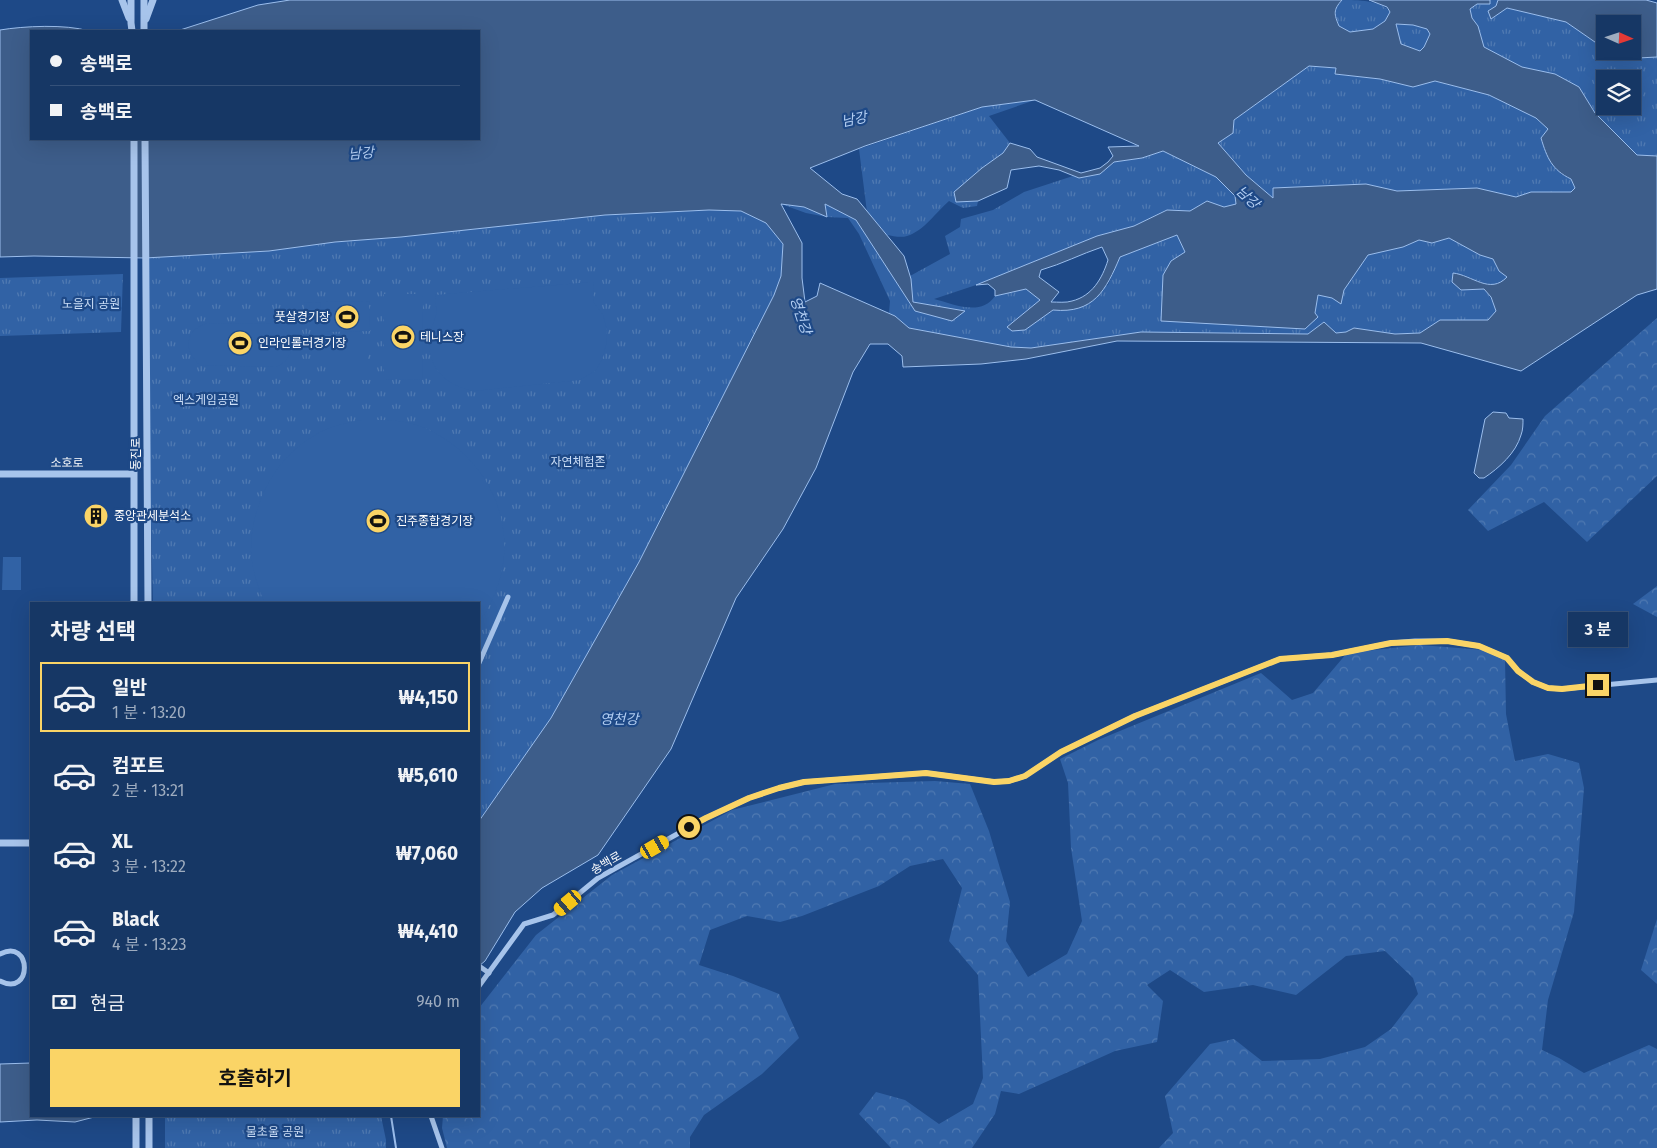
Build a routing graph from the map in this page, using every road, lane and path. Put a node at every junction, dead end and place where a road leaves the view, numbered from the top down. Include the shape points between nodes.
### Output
1 (122, 0) edge
2 (131, 0) edge
3 (144, 0) edge
4 (153, 0) edge
5 (131, 23) junction
6 (144, 29) edge
7 (132, 30) edge
8 (134, 140) edge
9 (145, 140) edge
10 (0, 474) edge
11 (133, 474) junction
12 (508, 597) dead end
13 (134, 602) edge
14 (148, 602) edge
15 (480, 660) edge
16 (1657, 680) edge
17 (0, 843) edge
18 (30, 843) edge
19 (0, 954) edge
20 (480, 967) edge
21 (489, 973) junction
22 (0, 981) edge
23 (480, 985) edge
24 (136, 1117) edge
25 (149, 1117) edge
26 (431, 1117) edge
27 (136, 1148) edge
28 (149, 1148) edge
29 (442, 1148) edge

1 - 5 street
2 - 5 street
3 - 6 street
4 - 6 street
5 - 7 street
8 - 11 street, 동진로
9 - 14 street, 동진로
10 - 11 street, 소호로
11 - 13 street, 동진로
12 - 15 street
16 - 21 street, 송백로 via 1548,688 1533,682 1507,658 1479,646 1447,641 1391,643 1332,655 1280,659 1127,720 1061,752 1025,776 1009,781 926,773 842,778 804,782 749,798 598,878 553,915 524,924
17 - 18 street
19 - 22 street via 8,951 18,954 26,967 18,981 8,984
20 - 21 street
21 - 23 street, 송백로
24 - 27 street
25 - 28 street
26 - 29 street

